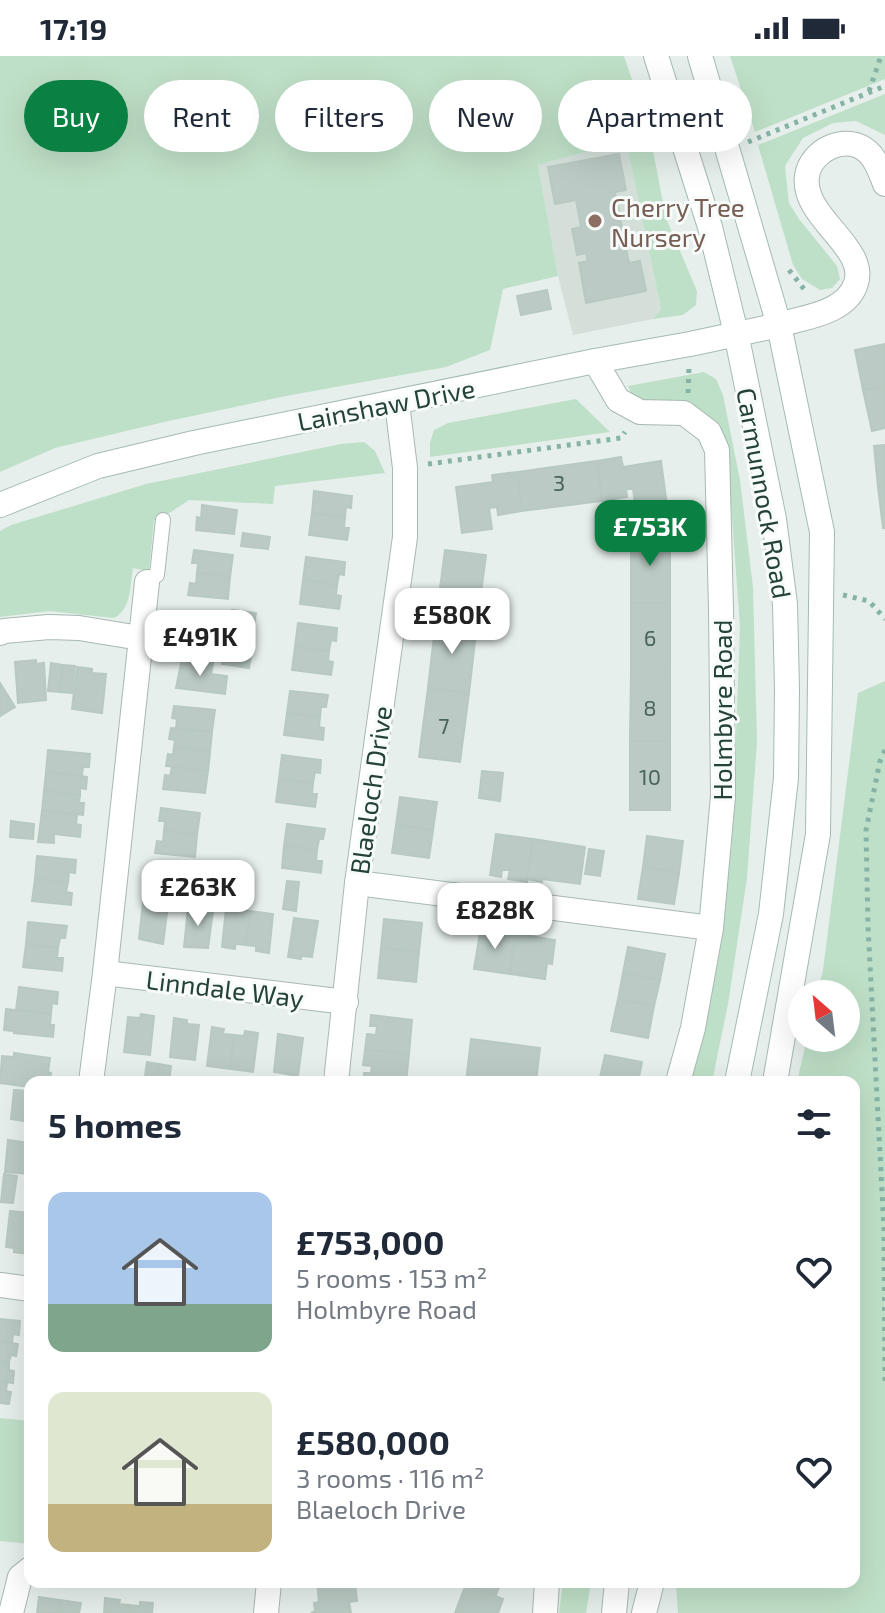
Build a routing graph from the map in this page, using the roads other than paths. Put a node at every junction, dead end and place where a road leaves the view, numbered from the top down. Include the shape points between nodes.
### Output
1 (656, 56) edge
2 (700, 56) edge
3 (885, 184) edge
4 (779, 325) junction
5 (736, 333) junction
6 (595, 361) junction
7 (397, 403) junction
8 (0, 505) edge
9 (163, 520) dead end
10 (147, 582) joint
11 (0, 633) edge
12 (140, 638) junction
13 (357, 883) junction
14 (711, 928) junction
15 (105, 973) junction
16 (346, 1002) junction
17 (92, 1076) edge
18 (337, 1076) edge
19 (680, 1076) edge
20 (738, 1076) edge
21 (776, 1076) edge
22 (0, 1285) edge
23 (24, 1288) edge
24 (24, 1574) edge
25 (264, 1588) edge
26 (547, 1588) edge
27 (616, 1588) edge
28 (650, 1588) edge
29 (11, 1613) edge
30 (266, 1613) edge
31 (545, 1613) edge
32 (614, 1613) edge
33 (644, 1613) edge

1 - 5 street, Carmunnock Road via 710,227
2 - 4 street, Carmunnock Road
3 - 4 street, Lainshaw Drive via 871,154 859,145 825,148 812,162 808,192 854,259 857,282 836,308
4 - 5 street, Lainshaw Drive
4 - 21 street, Carmunnock Road via 822,532 818,834
5 - 6 street, Lainshaw Drive
5 - 20 street, Carmunnock Road via 774,519 785,604 787,689 786,778 771,914
6 - 7 street, Lainshaw Drive
6 - 14 street, Holmbyre Road via 618,400 640,412 684,413 709,432 717,450 723,796
7 - 8 street, Lainshaw Drive via 98,466
7 - 13 street, Blaeloch Drive via 405,468 405,537
9 - 10 lane via 157,575
10 - 12 street
11 - 12 street via 79,628
12 - 15 street
13 - 14 street
13 - 16 street, Blaeloch Drive
14 - 19 street, Holmbyre Road
15 - 16 street, Linndale Way
15 - 17 street
16 - 18 street, Blaeloch Drive
22 - 23 street
24 - 29 street
25 - 30 street
26 - 31 street
27 - 32 street
28 - 33 street

